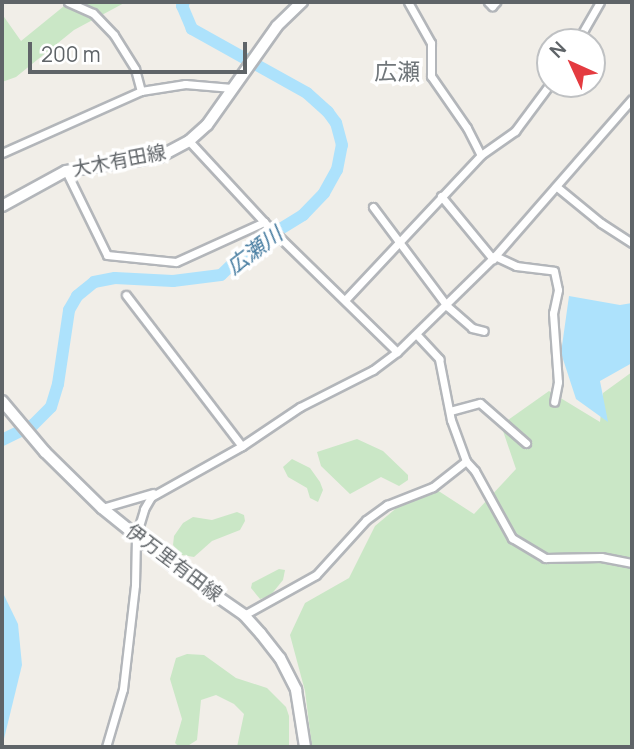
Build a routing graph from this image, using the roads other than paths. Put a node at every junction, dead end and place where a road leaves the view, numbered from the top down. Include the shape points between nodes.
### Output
1 (68, 2) edge
2 (302, 2) edge
3 (408, 2) edge
4 (488, 2) edge
5 (496, 2) edge
6 (598, 2) edge
7 (584, 28) edge
8 (232, 88) junction
9 (141, 91) junction
10 (539, 98) edge
11 (632, 99) edge
12 (190, 141) junction
13 (2, 153) edge
14 (481, 155) junction
15 (66, 171) junction
16 (557, 187) junction
17 (441, 196) junction
18 (2, 206) edge
19 (373, 207) dead end
20 (264, 222) junction
21 (400, 241) junction
22 (632, 243) edge
23 (494, 258) junction
24 (126, 295) dead end
25 (345, 300) junction
26 (447, 306) junction
27 (484, 331) dead end
28 (417, 335) junction
29 (397, 352) junction
30 (2, 401) edge
31 (554, 402) dead end
32 (450, 411) junction
33 (526, 443) dead end
34 (242, 446) junction
35 (466, 461) junction
36 (163, 489) junction
37 (102, 508) junction
38 (136, 536) junction
39 (632, 563) edge
40 (244, 615) junction
41 (106, 747) edge
42 (305, 747) edge

1 - 9 street via 93,13 114,35 135,69
2 - 8 main road, 大木有田線 via 277,26
3 - 14 street via 431,43 431,76
4 - 5 street via 492,6
6 - 7 street
8 - 9 street via 185,84
8 - 12 main road, 大木有田線
9 - 13 street
10 - 14 street via 514,131
11 - 16 street
12 - 15 main road, 大木有田線 via 159,157
12 - 20 street
14 - 17 street
15 - 18 main road, 大木有田線
15 - 20 street via 107,255 176,262
16 - 22 street
16 - 23 street
17 - 21 street
17 - 23 street
19 - 21 street
20 - 25 street
21 - 25 street
21 - 26 street
23 - 26 street
23 - 31 street via 516,267 554,271 558,382
24 - 34 street
25 - 29 street
26 - 27 street via 472,328
26 - 28 street
28 - 29 street
28 - 32 street via 439,359
29 - 34 street
30 - 37 main road, 伊万里有田線
32 - 33 street via 480,403
32 - 35 street
34 - 36 street
35 - 39 street via 512,538 529,550 545,558 601,557
35 - 40 street via 433,487 387,505 366,520 316,575
36 - 37 street
36 - 38 street via 144,509
37 - 38 main road, 伊万里有田線
38 - 40 main road, 伊万里有田線
38 - 41 street via 123,690
40 - 42 main road, 伊万里有田線 via 280,658 296,690

